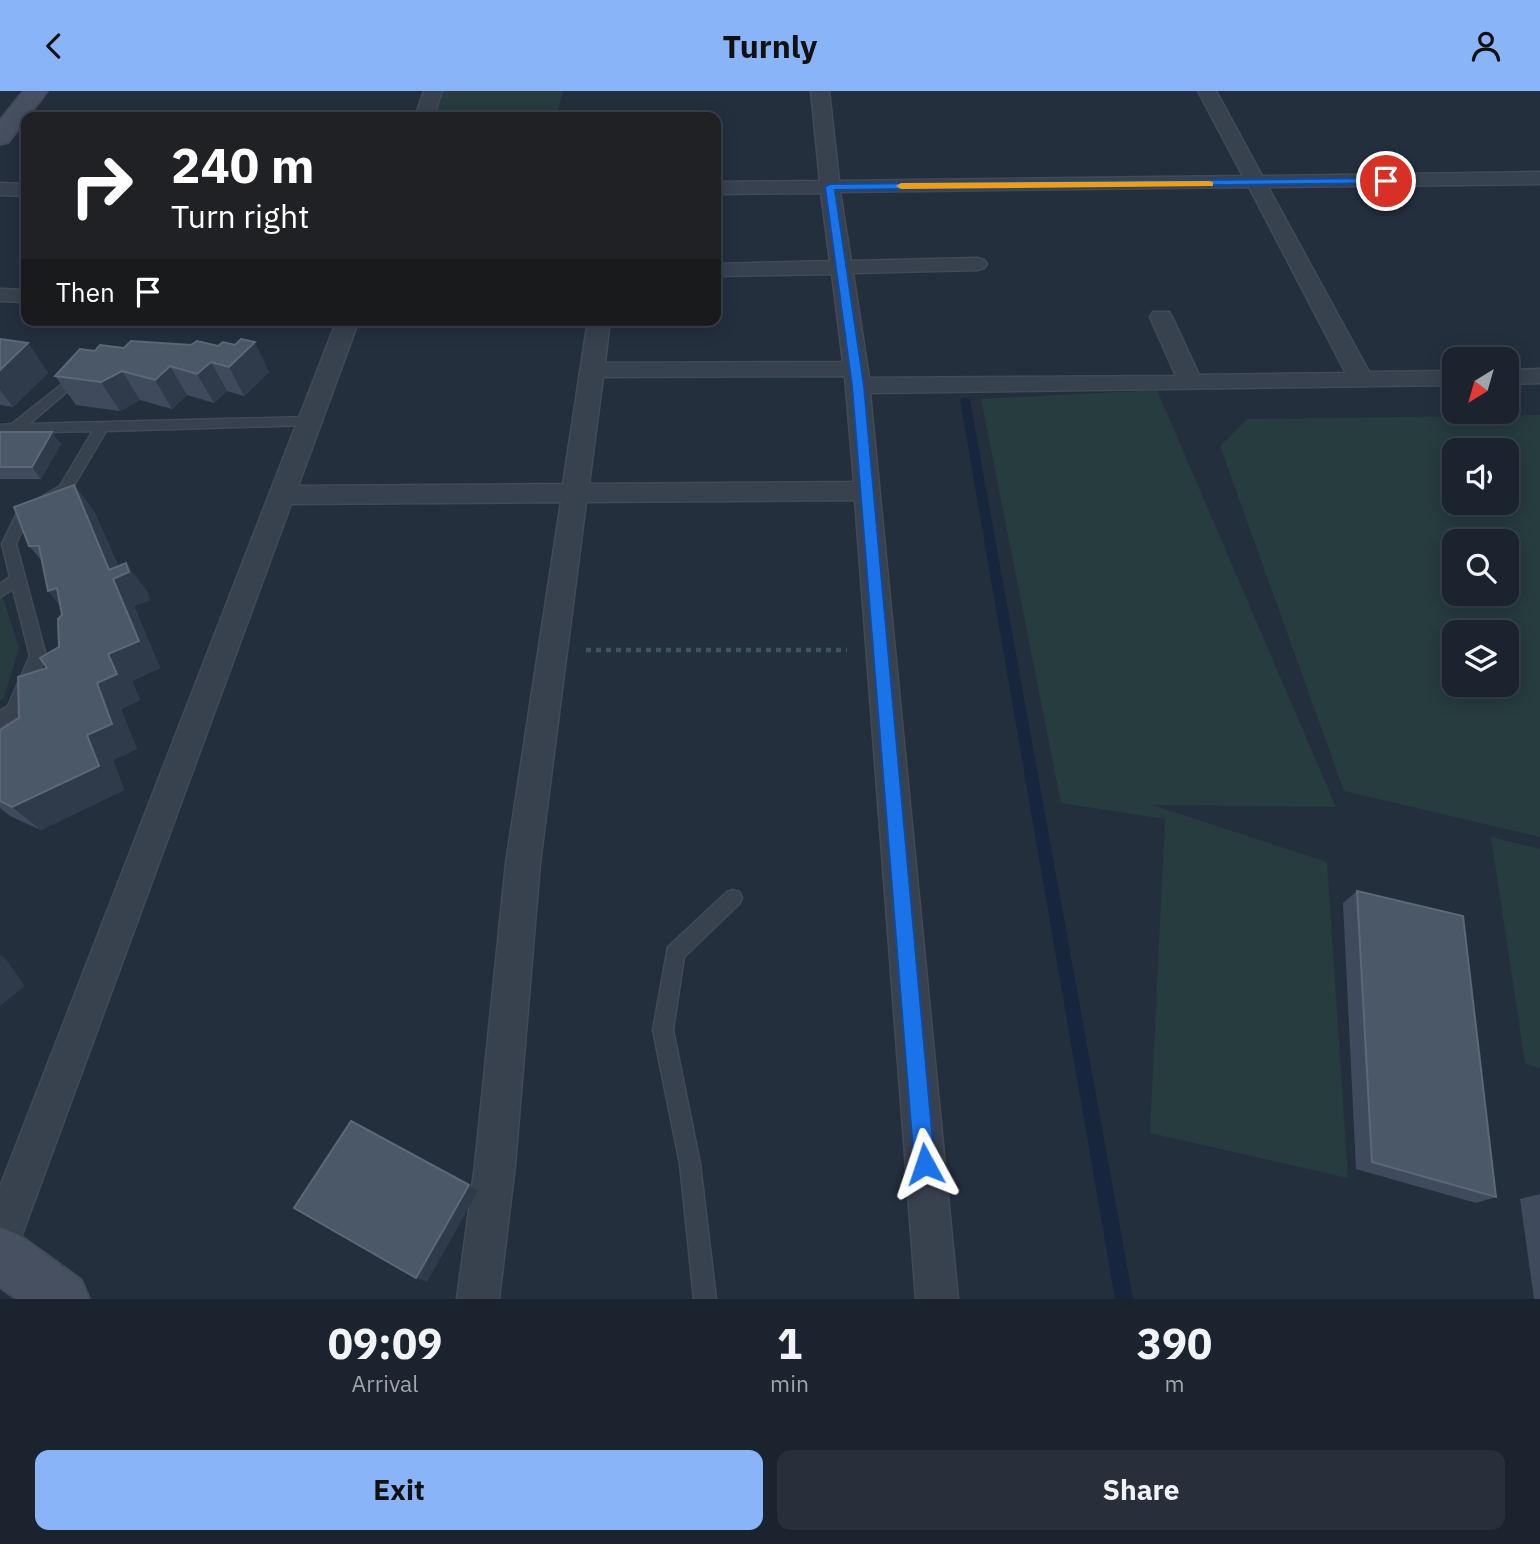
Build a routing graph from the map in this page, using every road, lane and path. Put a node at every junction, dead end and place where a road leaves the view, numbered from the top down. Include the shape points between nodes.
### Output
1 (36, 91) edge
2 (433, 91) edge
3 (820, 91) edge
4 (1206, 91) edge
5 (426, 112) edge
6 (1, 134) edge
7 (1540, 178) edge
8 (1258, 183) junction
9 (830, 187) junction
10 (721, 188) edge
11 (0, 189) edge
12 (21, 190) edge
13 (977, 264) dead end
14 (842, 268) junction
15 (721, 270) edge
16 (0, 295) edge
17 (21, 296) edge
18 (1161, 317) dead end
19 (346, 326) edge
20 (598, 326) edge
21 (592, 370) junction
22 (82, 372) edge
23 (1540, 376) edge
24 (1519, 377) edge
25 (857, 378) junction
26 (1442, 378) edge
27 (1361, 379) junction
28 (1191, 383) junction
29 (310, 421) junction
30 (102, 427) junction
31 (0, 429) edge
32 (15, 429) junction
33 (866, 491) junction
34 (575, 493) junction
35 (283, 495) junction
36 (18, 579) junction
37 (0, 591) edge
38 (553, 649) junction
39 (879, 650) junction
40 (14, 710) junction
41 (0, 720) edge
42 (0, 737) edge
43 (733, 898) dead end
44 (0, 1240) edge
45 (0, 1254) edge
46 (62, 1299) edge
47 (478, 1299) edge
48 (705, 1299) edge
49 (937, 1299) edge

1 - 6 street
2 - 5 street
3 - 9 street
4 - 8 street
7 - 8 street
8 - 9 street
8 - 27 street
9 - 10 street
9 - 14 street
11 - 12 street
13 - 14 street
14 - 15 street
14 - 25 street
16 - 17 street
18 - 28 street
19 - 29 street
20 - 21 street
21 - 25 street
21 - 34 street
22 - 32 lane
23 - 24 street
25 - 28 street
25 - 33 street
26 - 27 street
27 - 28 street
29 - 30 lane
29 - 35 street
30 - 32 lane
30 - 36 lane via 65,489 23,514 9,544
31 - 32 lane
33 - 34 street
33 - 39 street
34 - 35 street
34 - 38 street
35 - 44 street
36 - 37 lane
36 - 40 lane via 38,656
38 - 39 path
38 - 47 street via 523,863
39 - 49 street
40 - 41 lane
40 - 42 lane
43 - 48 lane via 675,953 663,1030 690,1164
45 - 46 street

